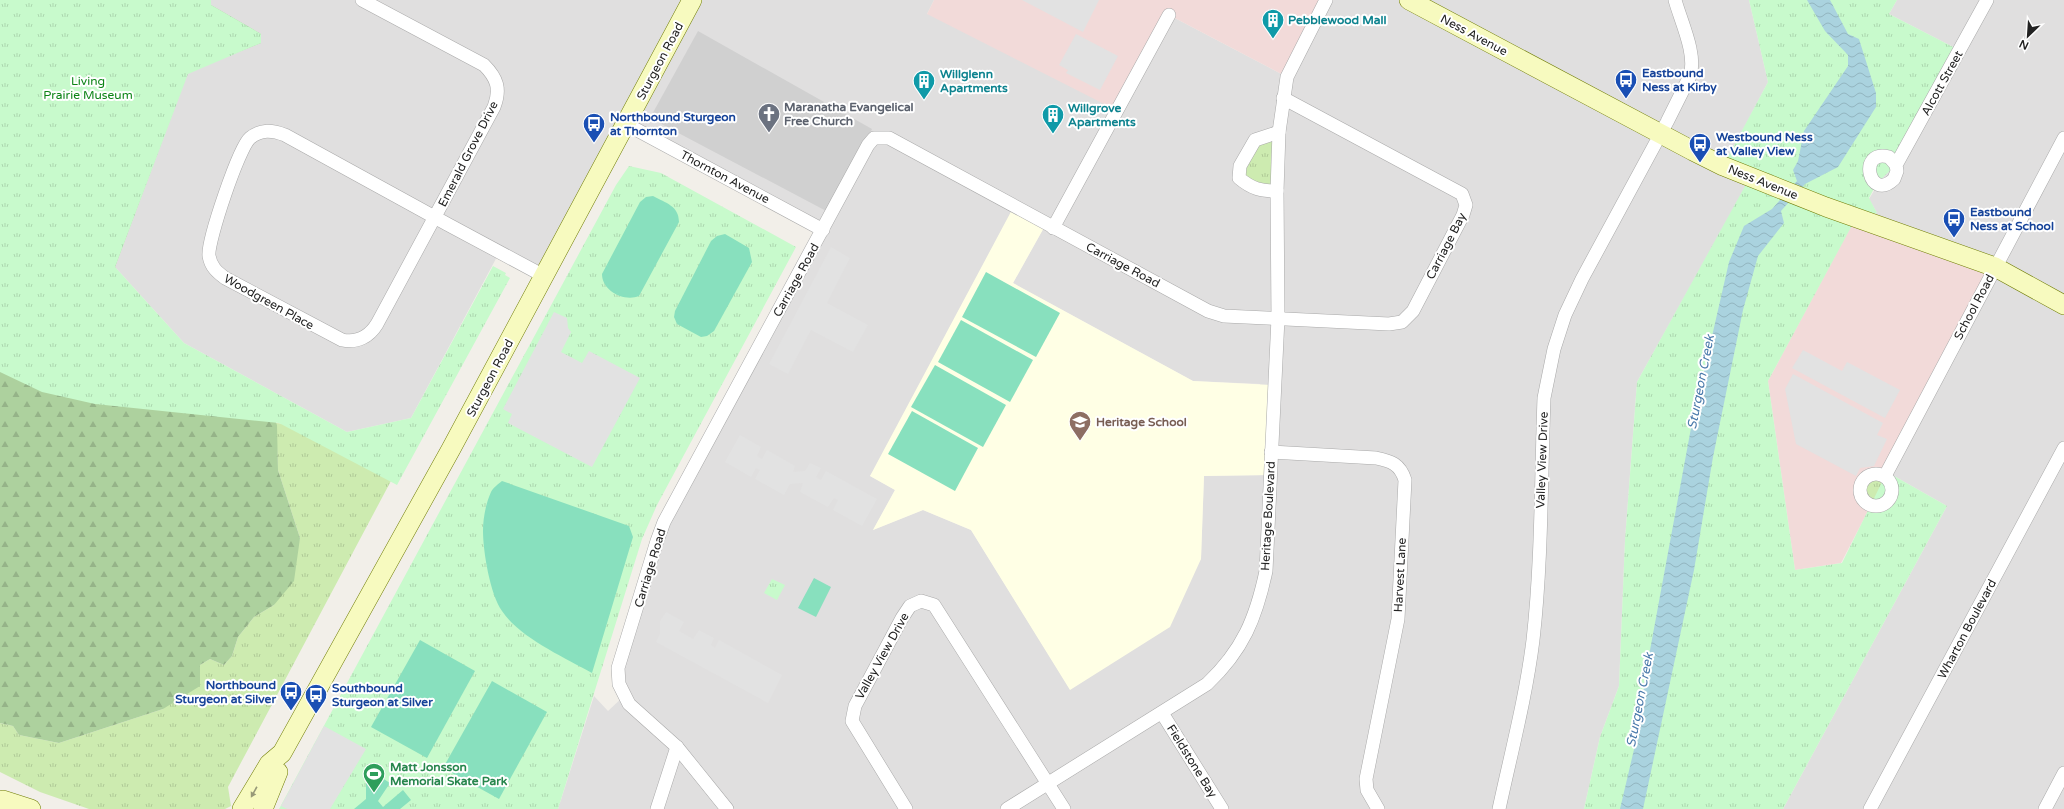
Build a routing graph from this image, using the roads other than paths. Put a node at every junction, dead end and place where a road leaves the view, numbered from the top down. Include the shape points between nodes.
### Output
1 (362, 0) edge
2 (1326, 0) edge
3 (1409, 0) edge
4 (1675, 0) edge
5 (1986, 0) edge
6 (688, 2) edge
7 (1169, 15) dead end
8 (1283, 98) junction
9 (626, 124) junction
10 (1279, 132) junction
11 (1661, 134) junction
12 (2064, 138) edge
13 (1896, 165) dead end
14 (1277, 191) junction
15 (435, 218) junction
16 (1053, 228) junction
17 (823, 230) junction
18 (1995, 267) junction
19 (544, 276) junction
20 (2064, 305) edge
21 (1278, 318) junction
22 (2064, 448) edge
23 (1271, 452) junction
24 (1885, 476) dead end
25 (1162, 713) junction
26 (677, 747) junction
27 (282, 753) junction
28 (2064, 774) edge
29 (1048, 784) junction
30 (2, 799) edge
31 (21, 809) edge
32 (31, 809) edge
33 (242, 809) edge
34 (262, 809) edge
35 (657, 809) edge
36 (727, 809) edge
37 (906, 809) edge
38 (1007, 809) edge
39 (1064, 809) edge
40 (1222, 809) edge
41 (1378, 809) edge
42 (1499, 809) edge
43 (1870, 809) edge
44 (2044, 809) edge

1 - 15 street, Emerald Grove Drive via 484,65 497,83 499,95 494,107
2 - 8 street, Heritage Boulevard via 1287,78
3 - 11 main road, Ness Avenue
4 - 11 street, Valley View Drive via 1692,56 1693,68
5 - 13 street, Alcott Street
6 - 9 main road, Sturgeon Road
7 - 16 street
8 - 10 street, Heritage Boulevard
8 - 21 street, Carriage Bay via 1462,194 1466,205 1413,311 1402,322 1389,324
9 - 17 street, Thornton Avenue
9 - 19 main road, Sturgeon Road
10 - 14 street, Heritage Boulevard
10 - 14 street via 1255,140 1240,166 1239,178 1259,191
11 - 18 main road, Ness Avenue via 1751,177 1826,207
11 - 42 street, Valley View Drive via 1582,279 1565,315 1554,349 1544,398 1533,640
12 - 18 street, School Road
14 - 21 street, Heritage Boulevard
15 - 15 street, Woodgreen Place via 284,135 268,131 258,133 242,147 209,246 209,255 212,265 225,278 333,337 350,342 366,336 373,330
15 - 19 street, Woodgreen Place
16 - 17 street, Carriage Road via 889,138 882,137 874,138 868,145
16 - 21 street, Carriage Road via 1208,311 1224,316
17 - 26 street, Carriage Road via 664,522 618,668 619,684 629,704
18 - 20 main road, Ness Avenue
18 - 24 street, School Road
19 - 27 main road, Sturgeon Road via 375,588
21 - 23 street, Heritage Boulevard
22 - 43 street, Wharton Boulevard
23 - 25 street, Heritage Boulevard via 1266,571 1260,601 1250,627 1222,670 1207,684
23 - 41 street, Harvest Lane via 1389,460 1399,466 1405,480 1398,619 1366,779 1367,790
25 - 29 street, Heritage Boulevard
25 - 40 street, Fieldstone Bay
26 - 35 street
26 - 36 street, Carriage Road
27 -> 33 main road, Sturgeon Road via 269,764
27 - 34 main road, Sturgeon Road via 279,769
28 - 44 street
29 - 37 street, Valley View Drive via 934,605 921,601 910,606 902,618 855,706 852,721
29 - 38 street, Heritage Boulevard
29 - 39 street
30 - 31 main road
30 - 32 main road

